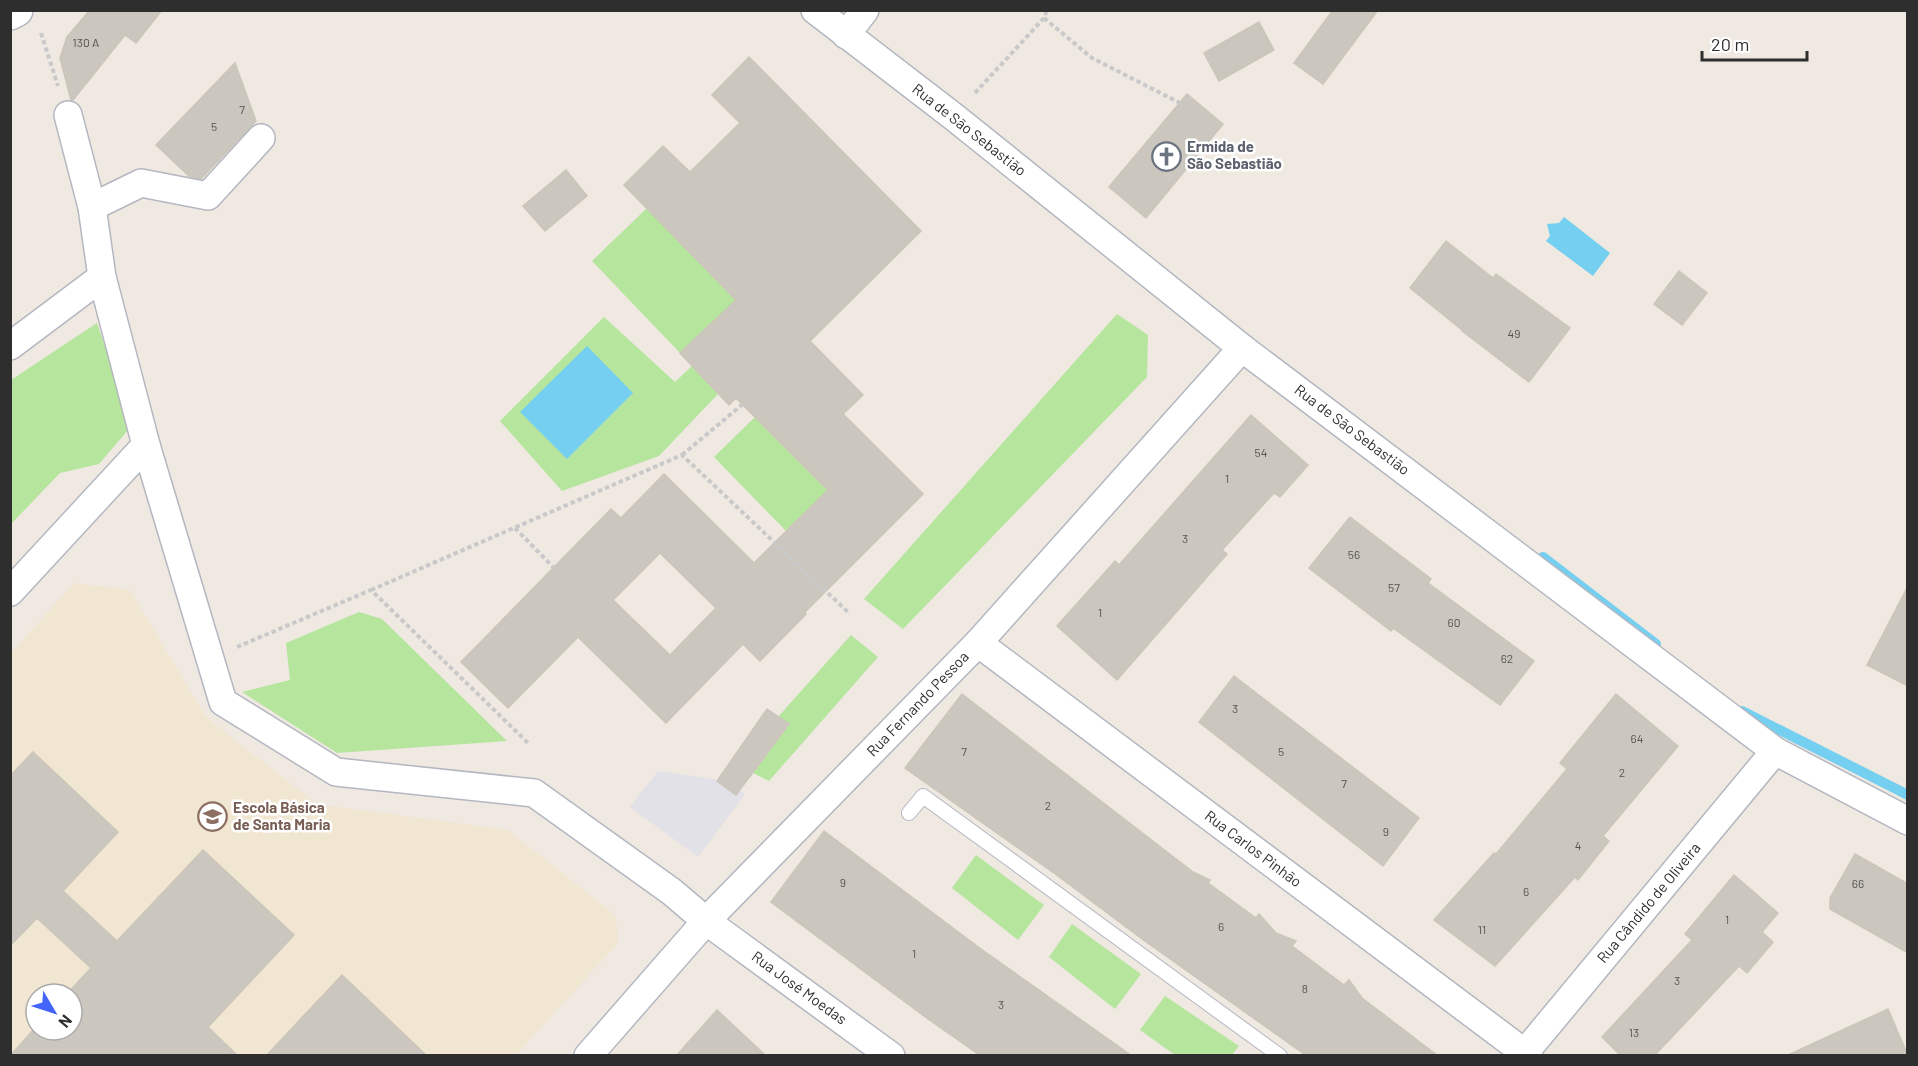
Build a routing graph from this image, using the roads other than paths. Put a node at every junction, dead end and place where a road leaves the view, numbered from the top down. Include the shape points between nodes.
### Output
1 (16, 10) edge
2 (815, 10) edge
3 (865, 10) edge
4 (10, 13) edge
5 (846, 35) junction
6 (68, 115) road end
7 (261, 138) dead end
8 (92, 207) junction
9 (102, 277) junction
10 (10, 346) edge
11 (1242, 348) junction
12 (146, 445) junction
13 (10, 592) edge
14 (978, 643) junction
15 (1775, 751) junction
16 (909, 813) dead end
17 (1908, 821) edge
18 (706, 921) junction
19 (1526, 1054) edge
20 (588, 1056) edge
21 (891, 1056) edge
22 (1280, 1056) edge

1 - 4 main road
2 - 5 street, Rua de São Sebastião
3 - 5 street
5 - 11 street, Rua de São Sebastião
6 - 8 street, Rua José Moedas
7 - 8 street via 208,196 141,183
8 - 9 street, Rua José Moedas
9 - 10 street
9 - 12 street, Rua José Moedas
11 - 14 street, Rua Fernando Pessoa
11 - 15 street, Rua de São Sebastião
12 - 13 street
12 - 18 street, Rua José Moedas via 223,702 336,772 534,793
14 - 18 street, Rua Fernando Pessoa
14 - 19 street, Rua Carlos Pinhão
15 - 17 street, Rua de São Sebastião
15 - 19 street, Rua Cândido de Oliveira
16 - 22 lane via 923,796
18 - 20 street, Rua Fernando Pessoa
18 - 21 street, Rua José Moedas

